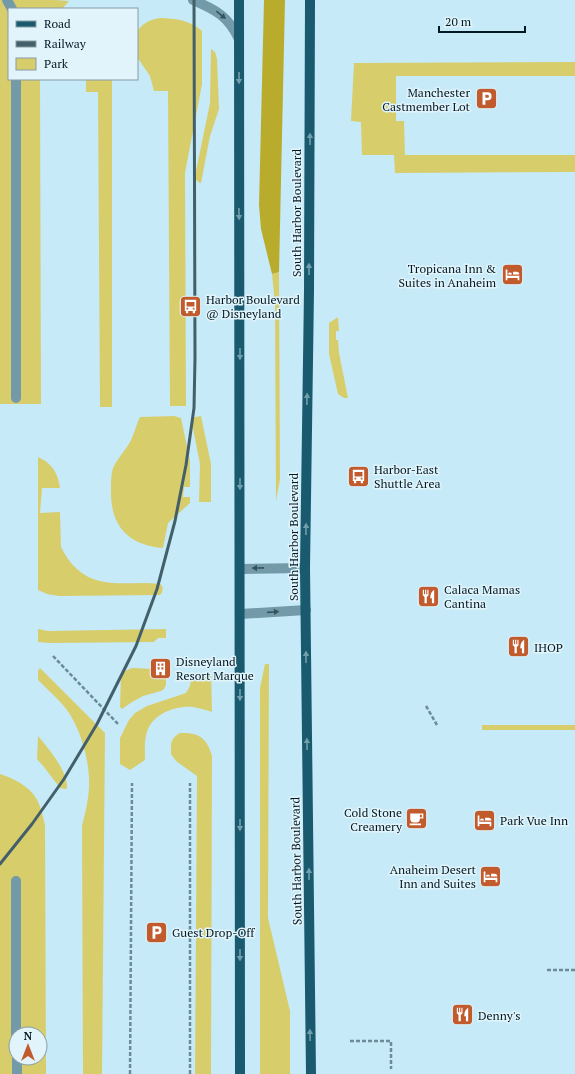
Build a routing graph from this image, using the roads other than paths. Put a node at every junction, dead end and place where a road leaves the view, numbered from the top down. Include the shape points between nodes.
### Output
1 (193, 0) edge
2 (239, 0) edge
3 (310, 0) edge
4 (239, 40) junction
5 (16, 80) edge
6 (16, 398) dead end
7 (305, 568) junction
8 (240, 569) junction
9 (306, 610) junction
10 (240, 614) junction
11 (16, 881) dead end
12 (16, 1026) edge
13 (240, 1074) edge
14 (311, 1074) edge

1 -> 4 lane via 213,9 223,17 232,26
2 - 4 main road
7 -> 3 main road, South Harbor Boulevard
4 -> 8 main road
5 - 6 lane
7 -> 8 lane
7 - 9 main road, South Harbor Boulevard
8 - 10 main road
10 -> 9 lane
14 -> 9 main road, South Harbor Boulevard
10 -> 13 main road
11 - 12 lane

